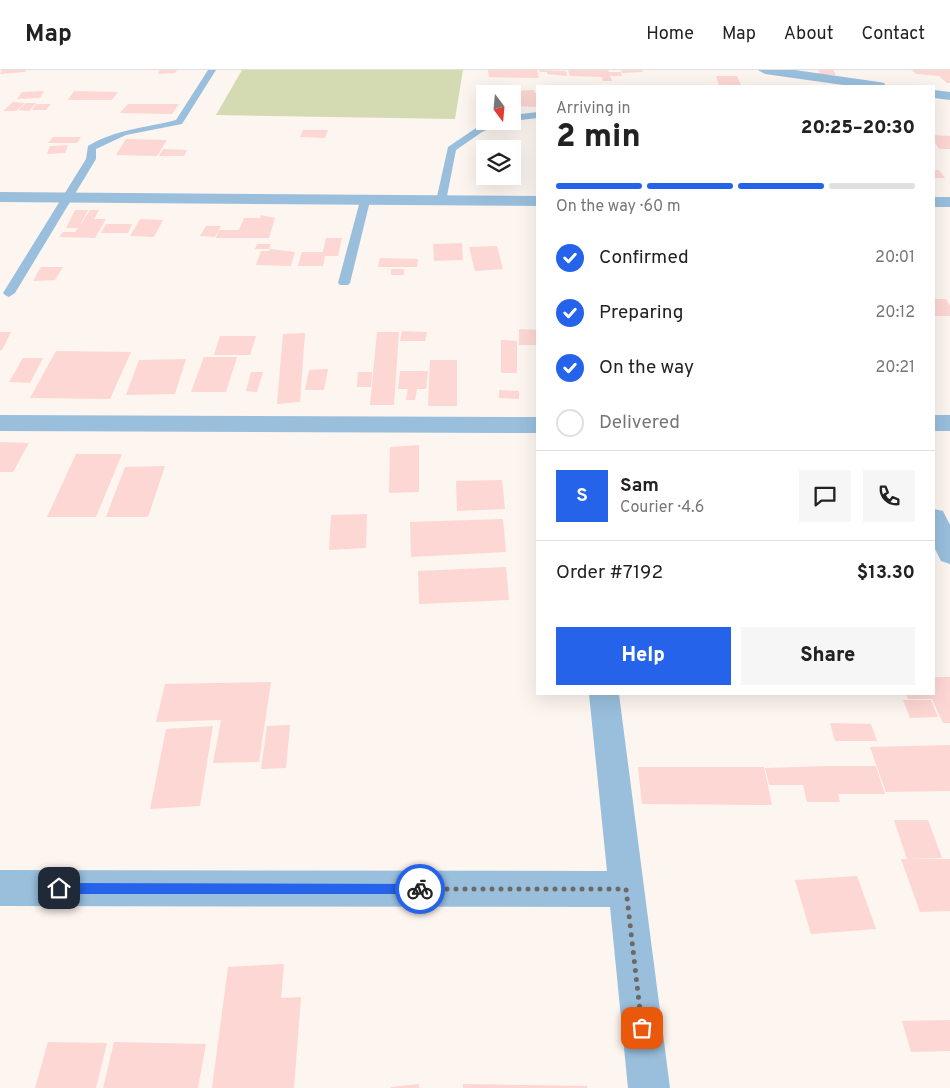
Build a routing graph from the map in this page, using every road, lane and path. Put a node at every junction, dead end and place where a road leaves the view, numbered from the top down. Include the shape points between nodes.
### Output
1 (212, 70) edge
2 (765, 70) edge
3 (872, 85) edge
4 (935, 94) edge
5 (950, 96) edge
6 (536, 115) edge
7 (521, 117) edge
8 (479, 130) edge
9 (0, 196) edge
10 (70, 196) junction
11 (365, 201) junction
12 (441, 201) junction
13 (536, 201) edge
14 (935, 202) edge
15 (950, 202) edge
16 (344, 284) dead end
17 (9, 293) dead end
18 (0, 423) edge
19 (935, 423) edge
20 (950, 423) edge
21 (536, 425) edge
22 (935, 520) edge
23 (950, 554) edge
24 (604, 695) edge
25 (0, 888) edge
26 (626, 889) junction
27 (649, 1088) edge

1 - 10 lane via 179,122 127,130 91,148 91,160
2 - 3 street
4 - 5 street
6 - 7 lane
8 - 12 lane via 451,149
9 - 10 street
10 - 11 street
10 - 17 lane
11 - 12 street
11 - 16 lane
12 - 13 street
14 - 15 street
18 - 21 street
19 - 20 street
22 - 23 street
24 - 26 street
25 - 26 street
26 - 27 street

